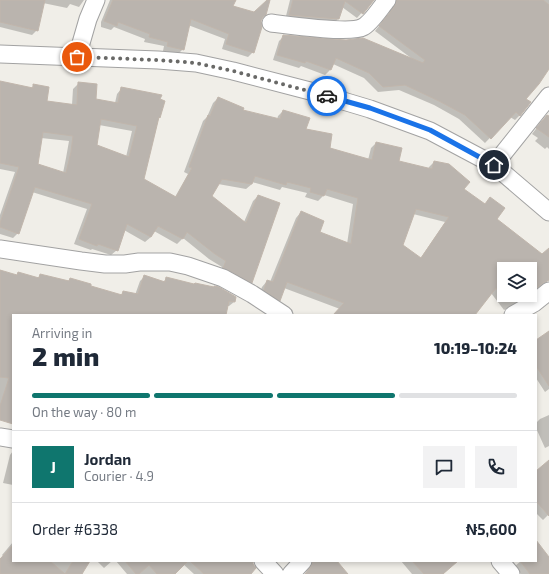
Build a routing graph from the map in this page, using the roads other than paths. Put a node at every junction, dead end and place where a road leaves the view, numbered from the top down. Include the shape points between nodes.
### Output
1 (96, 0) edge
2 (387, 0) edge
3 (271, 23) dead end
4 (0, 54) edge
5 (77, 57) junction
6 (549, 96) edge
7 (494, 165) junction
8 (549, 212) edge
9 (0, 249) edge
10 (549, 291) edge
11 (282, 314) edge
12 (515, 314) edge
13 (0, 437) edge
14 (12, 439) edge
15 (264, 562) edge
16 (302, 562) edge
17 (501, 562) edge
18 (276, 574) edge
19 (292, 574) edge
20 (511, 574) edge

1 - 5 street
2 - 3 street via 360,29 341,30
4 - 5 street
5 - 7 street via 196,63 233,71 370,108 430,130
6 - 7 street
7 - 8 street
9 - 11 street via 105,264 170,262 188,266 223,278
10 - 12 street
13 - 14 street
15 - 18 street
16 - 19 street
17 - 20 street

